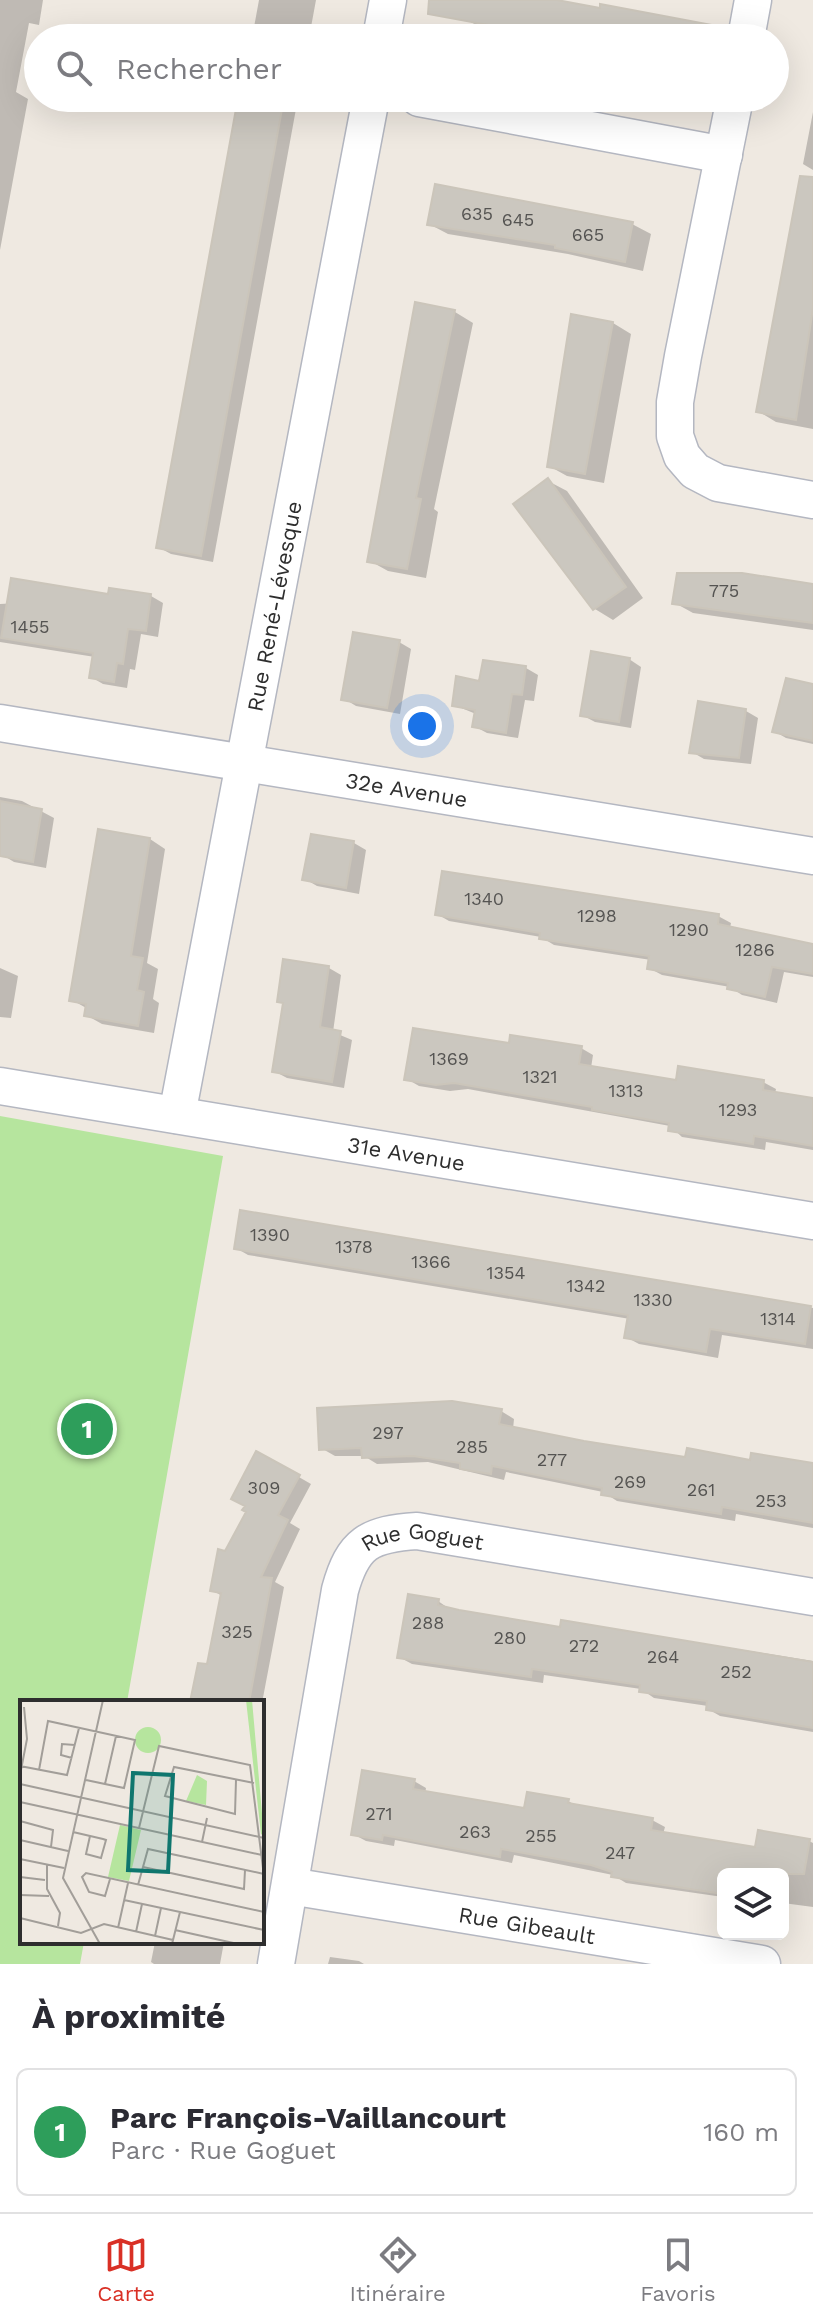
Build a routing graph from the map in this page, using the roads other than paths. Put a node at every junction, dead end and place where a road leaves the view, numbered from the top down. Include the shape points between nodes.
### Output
1 (388, 0) edge
2 (753, 0) edge
3 (384, 24) edge
4 (749, 24) edge
5 (368, 112) edge
6 (494, 112) edge
7 (732, 112) edge
8 (724, 155) junction
9 (813, 500) edge
10 (0, 723) edge
11 (244, 763) junction
12 (813, 856) edge
13 (0, 1086) edge
14 (177, 1115) junction
15 (813, 1221) edge
16 (813, 1597) edge
17 (290, 1886) junction
18 (276, 1964) edge
19 (762, 1964) edge

1 - 3 street
2 - 4 street
5 - 11 street, Rue René-Lévesque
6 - 8 street
7 - 8 street
8 - 9 street via 683,356 675,436 695,471 718,483
10 - 11 street, 32e Avenue
11 - 12 street, 32e Avenue
11 - 14 street, Rue René-Lévesque
13 - 14 street, 31e Avenue
14 - 15 street, 31e Avenue
16 - 17 street, Rue Goguet via 417,1531 387,1533 364,1542 347,1565 340,1590
17 - 18 street, Rue Goguet
17 - 19 street, Rue Gibeault

